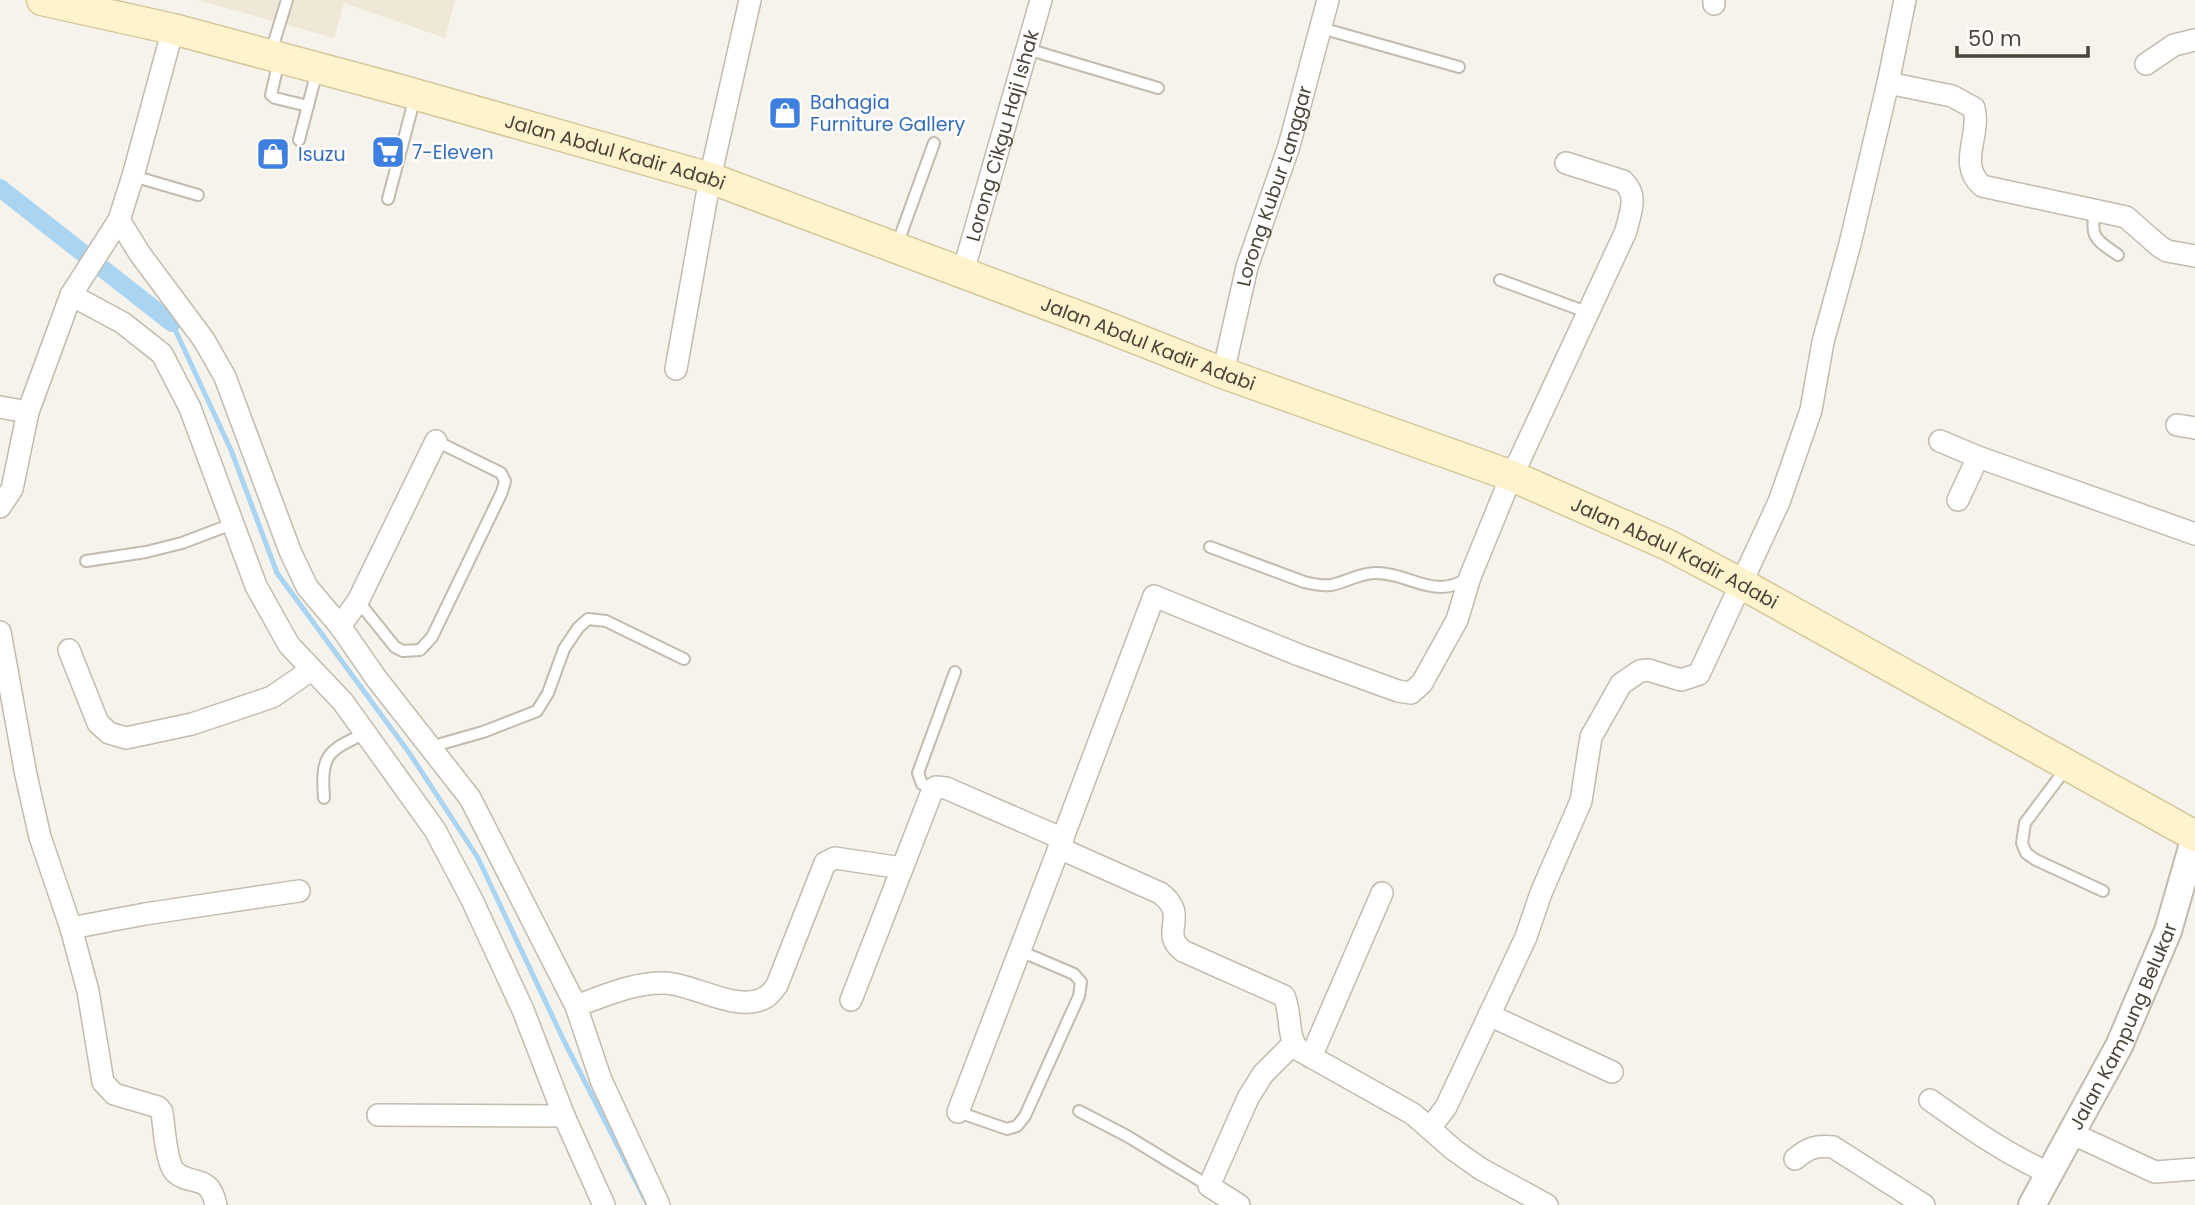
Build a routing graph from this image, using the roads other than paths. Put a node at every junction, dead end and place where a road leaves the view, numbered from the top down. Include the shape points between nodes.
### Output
1 (42, 0) edge
2 (286, 0) edge
3 (750, 0) edge
4 (1041, 0) edge
5 (1328, 0) edge
6 (1905, 0) edge
7 (87, 5) edge
8 (1321, 28) junction
9 (173, 29) junction
10 (2195, 40) edge
11 (1027, 49) junction
12 (275, 56) junction
13 (2146, 64) dead end
14 (1459, 67) dead end
15 (318, 68) junction
16 (1888, 83) junction
17 (1158, 88) dead end
18 (416, 95) junction
19 (308, 106) junction
20 (299, 140) dead end
21 (934, 144) dead end
22 (1566, 163) dead end
23 (133, 176) junction
24 (710, 178) junction
25 (198, 195) dead end
26 (388, 199) dead end
27 (2095, 209) junction
28 (116, 225) junction
29 (897, 248) junction
30 (2118, 255) dead end
31 (2195, 256) edge
32 (963, 272) junction
33 (1500, 280) dead end
34 (75, 290) junction
35 (1589, 313) junction
36 (676, 369) dead end
37 (1223, 373) junction
38 (0, 407) edge
39 (28, 412) junction
40 (436, 441) joint
41 (1940, 441) dead end
42 (1978, 457) junction
43 (1512, 476) junction
44 (1958, 500) dead end
45 (0, 507) edge
46 (232, 524) junction
47 (2195, 534) edge
48 (1210, 547) dead end
49 (86, 561) dead end
50 (1470, 577) junction
51 (1742, 584) junction
52 (358, 601) junction
53 (340, 626) junction
54 (0, 632) edge
55 (69, 650) dead end
56 (684, 659) dead end
57 (310, 670) junction
58 (955, 671) dead end
59 (364, 734) junction
60 (430, 747) junction
61 (2069, 764) junction
62 (933, 789) junction
63 (324, 798) dead end
64 (2195, 837) edge
65 (1061, 843) junction
66 (902, 868) junction
67 (299, 891) dead end
68 (2103, 891) dead end
69 (1382, 893) dead end
70 (71, 928) junction
71 (1020, 951) junction
72 (850, 1000) dead end
73 (576, 1006) junction
74 (1489, 1016) junction
75 (1293, 1044) junction
76 (1311, 1057) junction
77 (1612, 1072) dead end
78 (1930, 1100) dead end
79 (1079, 1111) dead end
80 (958, 1112) joint
81 (378, 1115) dead end
82 (564, 1116) junction
83 (1430, 1128) junction
84 (2071, 1133) junction
85 (1795, 1159) dead end
86 (2195, 1169) edge
87 (2049, 1173) junction
88 (1209, 1186) junction
89 (1525, 1200) edge
90 (216, 1205) edge
91 (604, 1205) edge
92 (659, 1205) edge
93 (1239, 1205) edge
94 (1547, 1205) edge
95 (1924, 1205) edge
96 (2032, 1205) edge

1 - 7 main road, Jalan Abdul Kadir Adabi
2 - 12 lane
3 - 24 street
4 - 11 street, Lorong Cikgu Haji Ishak
5 - 8 street, Lorong Kubur Langgar
6 - 16 street
7 - 9 main road, Jalan Abdul Kadir Adabi
8 - 14 lane
8 - 37 street, Lorong Kubur Langgar via 1289,145 1247,267
9 - 12 main road, Jalan Abdul Kadir Adabi
9 - 23 street
10 - 13 street via 2175,45
11 - 17 lane
11 - 32 street, Lorong Cikgu Haji Ishak
12 - 15 main road, Jalan Abdul Kadir Adabi
12 - 19 lane via 271,95
15 - 18 main road, Jalan Abdul Kadir Adabi
15 - 19 lane
16 - 27 street via 1952,96 1974,108 1977,126 1969,164 1982,186
16 - 51 street via 1823,342 1811,410 1779,502
18 - 24 main road, Jalan Abdul Kadir Adabi
18 - 26 lane
19 - 20 lane
21 - 29 lane
22 - 35 street via 1623,181 1634,200 1626,231
23 - 25 lane
23 - 28 street
24 - 29 main road, Jalan Abdul Kadir Adabi
24 - 36 street
27 - 30 lane via 2093,234
27 - 31 street via 2126,217 2167,251
28 - 34 street
28 - 53 street via 215,359 290,551 307,587
29 - 32 main road, Jalan Abdul Kadir Adabi
32 - 37 main road, Jalan Abdul Kadir Adabi
33 - 35 lane
34 - 39 street
34 - 46 street via 162,354 187,401
35 - 43 street
37 - 43 main road, Jalan Abdul Kadir Adabi
38 - 39 street
39 - 45 street via 12,489
40 - 52 street
40 - 52 lane via 501,473 505,481 432,637 420,650 403,651
41 - 42 street
42 - 44 street
42 - 47 street
43 - 50 street
43 - 51 main road, Jalan Abdul Kadir Adabi via 1668,545
46 - 49 lane via 182,543
46 - 57 street via 256,586 289,645
48 - 50 lane via 1318,584 1374,573 1436,588
50 - 65 street via 1457,620 1422,683 1411,694 1154,597
51 - 61 main road, Jalan Abdul Kadir Adabi
51 - 74 street via 1699,674 1682,680 1640,671 1621,684 1591,737 1581,801
52 - 53 street
53 - 60 street
54 - 70 street via 40,837
55 - 57 street via 98,723 109,733 126,738 191,724 272,697
56 - 60 lane via 606,621 588,619 564,649 537,711
57 - 59 street via 343,702
58 - 62 lane via 918,772 922,784
59 - 63 lane via 327,756 322,772
59 - 82 street via 435,830 472,900 523,1010
60 - 73 street via 470,799
61 - 64 main road, Jalan Abdul Kadir Adabi
61 - 68 lane via 2025,823 2022,844 2036,860
62 - 65 street via 946,788
62 - 66 street
64 - 84 street, Jalan Kampung Belukar via 2168,932 2119,1046
65 - 71 street
65 - 75 street via 1172,902 1175,945 1183,951 1284,996
66 - 72 street
66 - 73 street via 835,858 825,863 777,985 767,997 751,1002 730,1000 666,983 614,992
67 - 70 street
69 - 76 street
70 - 90 street via 88,991 103,1082 114,1094 158,1107 174,1171 203,1183
71 - 80 street
71 - 80 lane via 1074,974 1081,982 1079,996 1017,1126 1007,1129
73 - 92 street via 601,1080
74 - 77 street
74 - 83 street via 1446,1107
75 - 76 street
75 - 88 street via 1263,1074 1248,1098
76 - 83 street
78 - 87 street via 1984,1138
79 - 88 lane
81 - 82 street
82 - 91 street
83 - 89 street
84 - 86 street via 2155,1172
84 - 87 street, Jalan Kampung Belukar
85 - 95 street via 1808,1149 1833,1147
87 - 96 street, Jalan Kampung Belukar
88 - 93 street
89 - 94 street

